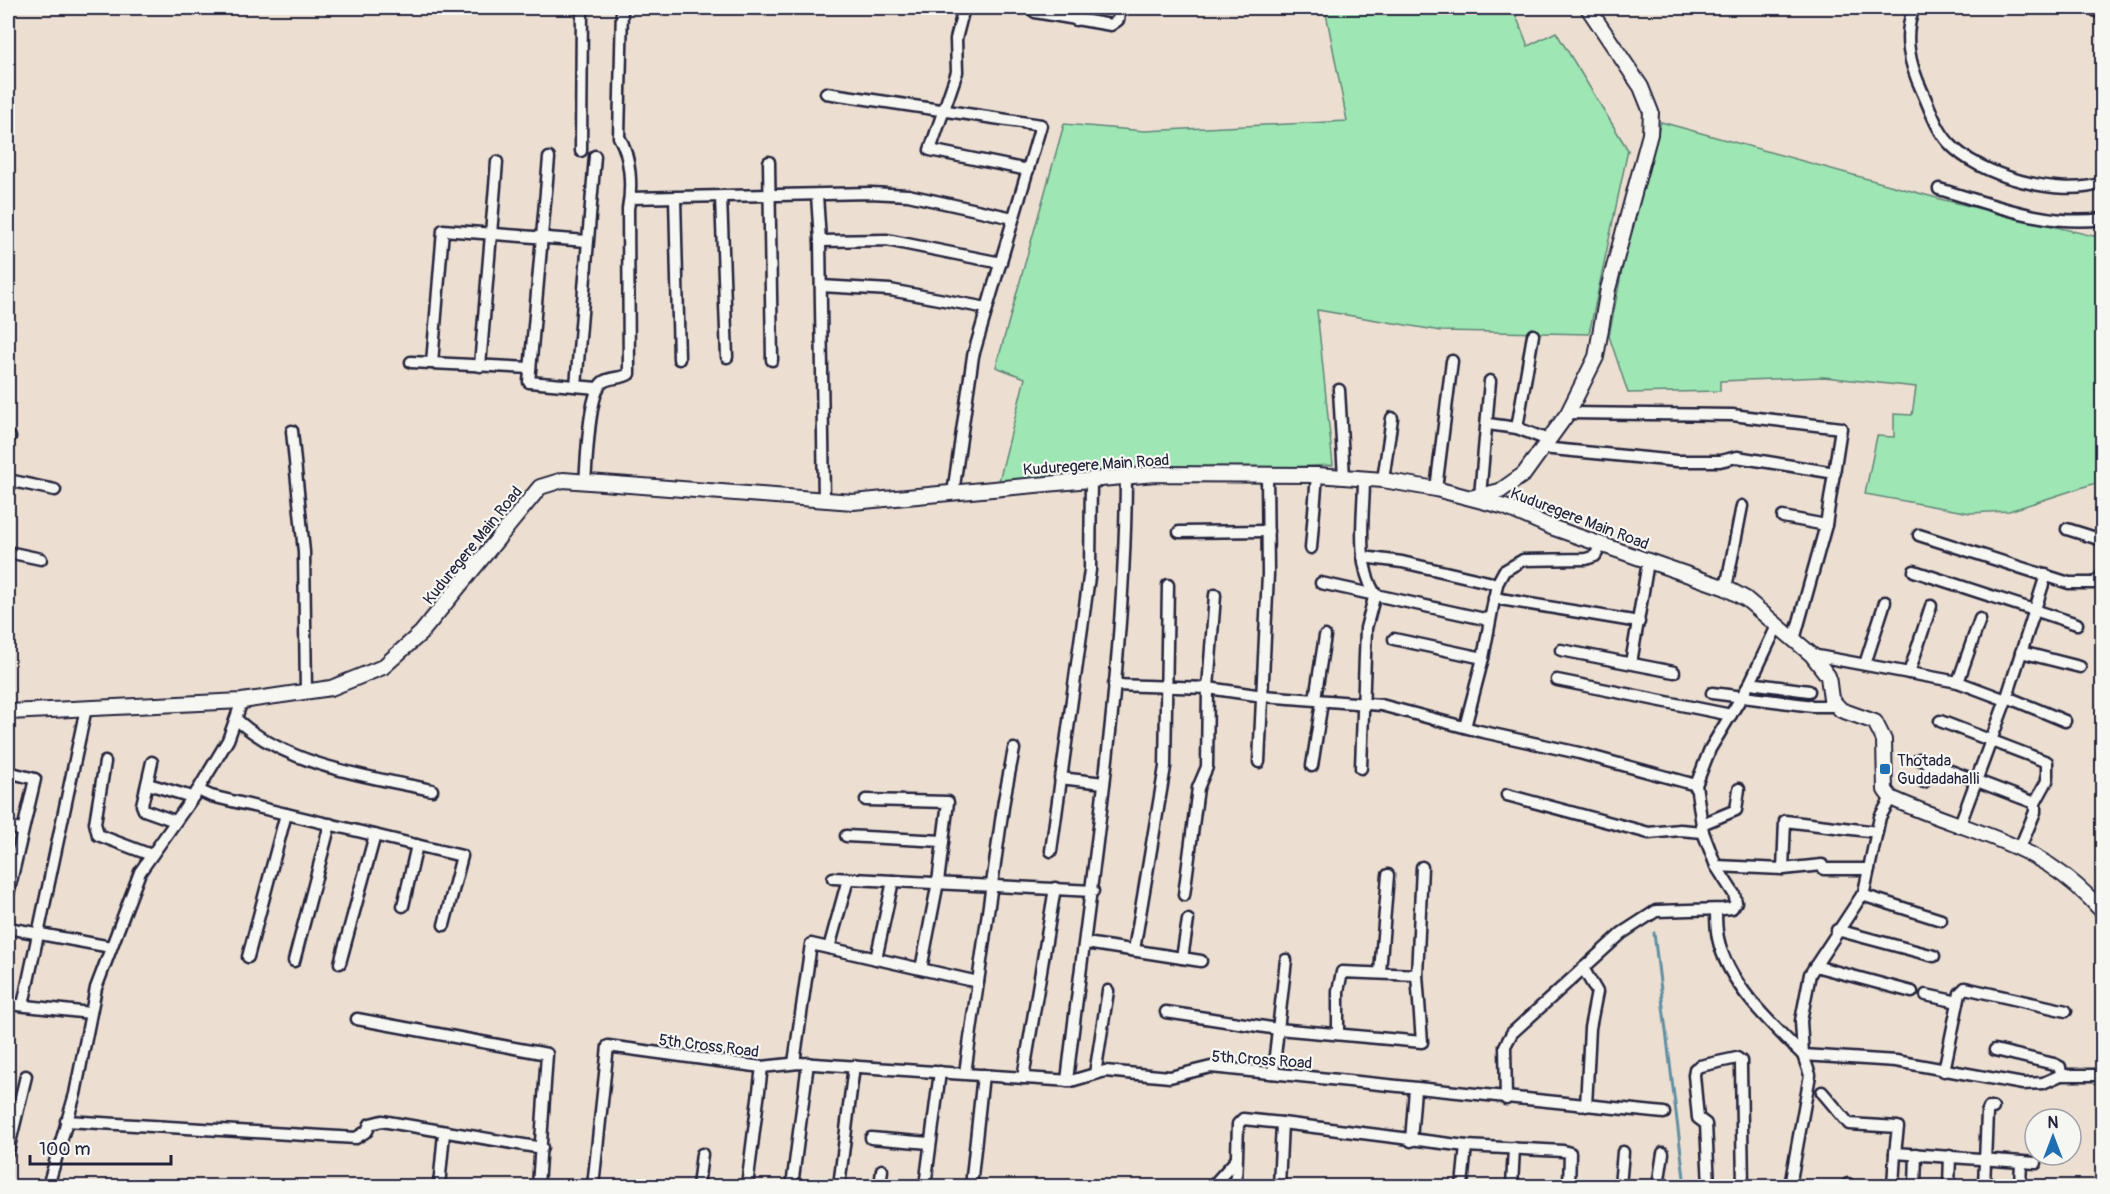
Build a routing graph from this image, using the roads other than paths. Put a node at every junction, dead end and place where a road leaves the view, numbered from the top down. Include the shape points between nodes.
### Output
1 (582, 8) edge
2 (622, 8) edge
3 (964, 8) edge
4 (1031, 8) edge
5 (1077, 8) edge
6 (1120, 8) edge
7 (1588, 8) edge
8 (1914, 8) edge
9 (1076, 20) junction
10 (826, 93) dead end
11 (944, 111) junction
12 (581, 151) dead end
13 (595, 156) dead end
14 (549, 158) dead end
15 (497, 162) dead end
16 (769, 162) dead end
17 (1028, 170) junction
18 (2103, 183) edge
19 (1939, 189) dead end
20 (769, 195) junction
21 (817, 195) junction
22 (721, 197) junction
23 (630, 198) junction
24 (675, 198) junction
25 (1013, 218) junction
26 (2103, 219) edge
27 (491, 234) junction
28 (542, 237) junction
29 (587, 241) junction
30 (820, 241) junction
31 (1000, 263) junction
32 (821, 286) junction
33 (987, 308) junction
34 (1533, 335) dead end
35 (727, 357) dead end
36 (679, 358) dead end
37 (772, 360) dead end
38 (1452, 361) dead end
39 (411, 363) dead end
40 (432, 363) junction
41 (480, 366) junction
42 (530, 368) junction
43 (1490, 381) dead end
44 (576, 387) junction
45 (597, 388) junction
46 (1339, 390) dead end
47 (1568, 413) junction
48 (1392, 418) dead end
49 (1488, 424) junction
50 (1517, 428) junction
51 (292, 432) dead end
52 (1545, 444) junction
53 (1835, 473) junction
54 (1267, 474) junction
55 (1317, 475) junction
56 (1126, 477) junction
57 (1344, 477) junction
58 (1364, 479) junction
59 (8, 480) edge
60 (1091, 480) junction
61 (1383, 480) junction
62 (585, 482) junction
63 (1436, 489) junction
64 (55, 490) dead end
65 (953, 493) junction
66 (1476, 497) junction
67 (824, 500) junction
68 (1742, 506) dead end
69 (1784, 517) dead end
70 (1826, 525) junction
71 (2067, 529) dead end
72 (1268, 531) junction
73 (1179, 532) dead end
74 (1919, 535) dead end
75 (2103, 540) edge
76 (1602, 544) junction
77 (1311, 548) dead end
78 (8, 552) edge
79 (1363, 557) junction
80 (41, 560) dead end
81 (1648, 562) junction
82 (1914, 571) dead end
83 (2046, 575) junction
84 (2103, 576) edge
85 (1321, 583) dead end
86 (1497, 584) junction
87 (1168, 585) dead end
88 (1726, 588) junction
89 (1375, 594) junction
90 (1215, 595) dead end
91 (1494, 598) junction
92 (1885, 602) dead end
93 (1931, 606) dead end
94 (2035, 610) junction
95 (1980, 619) dead end
96 (1489, 620) junction
97 (1639, 622) junction
98 (2077, 624) dead end
99 (1777, 626) junction
100 (1325, 636) dead end
101 (1394, 639) dead end
102 (1794, 640) junction
103 (1561, 650) dead end
104 (2021, 652) junction
105 (1812, 655) junction
106 (1483, 658) junction
107 (1631, 663) junction
108 (1865, 664) junction
109 (2080, 667) dead end
110 (1674, 672) dead end
111 (1909, 673) junction
112 (1557, 680) dead end
113 (1958, 682) junction
114 (1750, 683) junction
115 (1114, 685) junction
116 (1166, 688) junction
117 (1208, 688) junction
118 (306, 691) junction
119 (1809, 691) dead end
120 (1712, 693) dead end
121 (1263, 696) junction
122 (1740, 698) junction
123 (2007, 698) junction
124 (1318, 700) junction
125 (242, 701) junction
126 (1362, 702) junction
127 (1838, 706) junction
128 (86, 708) junction
129 (8, 712) edge
130 (1731, 715) junction
131 (237, 720) junction
132 (1940, 721) dead end
133 (2065, 721) dead end
134 (1465, 727) junction
135 (1992, 739) junction
136 (1014, 749) dead end
137 (1919, 759) dead end
138 (105, 762) dead end
139 (152, 762) dead end
140 (1259, 762) dead end
141 (1931, 763) junction
142 (1312, 766) dead end
143 (1360, 768) dead end
144 (8, 772) edge
145 (1060, 778) junction
146 (1977, 780) junction
147 (1924, 782) dead end
148 (1104, 783) junction
149 (148, 784) junction
150 (1696, 785) junction
151 (1739, 789) dead end
152 (432, 790) dead end
153 (195, 794) junction
154 (1507, 795) dead end
155 (1891, 798) junction
156 (866, 800) dead end
157 (2035, 803) junction
158 (286, 814) junction
159 (175, 820) junction
160 (330, 824) junction
161 (8, 826) edge
162 (1959, 827) junction
163 (1703, 828) junction
164 (22, 831) junction
165 (1877, 832) junction
166 (375, 835) junction
167 (846, 836) dead end
168 (943, 841) junction
169 (417, 845) junction
170 (2019, 850) junction
171 (1051, 851) dead end
172 (152, 855) junction
173 (1716, 866) junction
174 (1422, 867) dead end
175 (1784, 869) junction
176 (1869, 870) junction
177 (1388, 875) dead end
178 (833, 878) dead end
179 (9, 879) edge
180 (849, 879) junction
181 (893, 881) junction
182 (938, 882) junction
183 (992, 886) junction
184 (1055, 888) junction
185 (1093, 891) junction
186 (8, 894) edge
187 (1184, 895) dead end
188 (1862, 895) junction
189 (403, 906) dead end
190 (1716, 910) junction
191 (2103, 911) edge
192 (1188, 920) dead end
193 (1941, 920) dead end
194 (444, 925) dead end
195 (8, 928) edge
196 (1837, 930) junction
197 (37, 935) junction
198 (1086, 943) junction
199 (111, 947) junction
200 (830, 948) junction
201 (1134, 950) junction
202 (1934, 956) dead end
203 (249, 957) dead end
204 (1182, 958) junction
205 (876, 959) junction
206 (1286, 960) dead end
207 (294, 961) dead end
208 (1201, 961) dead end
209 (340, 963) dead end
210 (1815, 966) junction
211 (1582, 968) junction
212 (921, 969) junction
213 (1380, 972) junction
214 (1417, 975) junction
215 (978, 982) junction
216 (1108, 991) dead end
217 (1912, 992) dead end
218 (1926, 995) dead end
219 (1958, 1002) junction
220 (8, 1004) edge
221 (23, 1005) junction
222 (2066, 1011) dead end
223 (1166, 1012) dead end
224 (90, 1013) junction
225 (357, 1019) dead end
226 (1278, 1029) junction
227 (1338, 1034) junction
228 (1995, 1050) dead end
229 (1803, 1055) junction
230 (794, 1064) junction
231 (808, 1064) junction
232 (854, 1066) junction
233 (762, 1067) junction
234 (1944, 1071) junction
235 (940, 1072) junction
236 (1273, 1072) junction
237 (965, 1074) junction
238 (1095, 1074) junction
239 (983, 1075) junction
240 (2061, 1075) junction
241 (2103, 1075) edge
242 (27, 1076) dead end
243 (1023, 1078) junction
244 (1067, 1081) junction
245 (1415, 1089) junction
246 (1822, 1092) dead end
247 (1506, 1099) junction
248 (1586, 1106) junction
249 (1994, 1108) dead end
250 (1664, 1113) dead end
251 (66, 1122) junction
252 (1282, 1123) junction
253 (444, 1133) junction
254 (871, 1138) dead end
255 (1411, 1141) junction
256 (929, 1143) junction
257 (1466, 1146) junction
258 (542, 1148) junction
259 (1514, 1148) junction
260 (8, 1151) edge
261 (1623, 1152) dead end
262 (1663, 1153) dead end
263 (1895, 1153) junction
264 (702, 1154) dead end
265 (1916, 1154) junction
266 (1950, 1156) junction
267 (1236, 1160) junction
268 (1985, 1160) junction
269 (2021, 1162) joint
270 (882, 1170) dead end
271 (48, 1186) edge
272 (439, 1186) edge
273 (538, 1186) edge
274 (593, 1186) edge
275 (698, 1186) edge
276 (747, 1186) edge
277 (792, 1186) edge
278 (839, 1186) edge
279 (880, 1186) edge
280 (925, 1186) edge
281 (971, 1186) edge
282 (1215, 1186) edge
283 (1236, 1186) edge
284 (1279, 1186) edge
285 (1462, 1186) edge
286 (1512, 1186) edge
287 (1569, 1186) edge
288 (1620, 1186) edge
289 (1658, 1186) edge
290 (1709, 1186) edge
291 (1743, 1186) edge
292 (1790, 1186) edge
293 (1893, 1186) edge
294 (1915, 1186) edge
295 (1949, 1186) edge
296 (1984, 1186) edge
297 (2020, 1186) edge

1 - 12 street
2 - 23 street via 619,137 626,148
3 - 11 street via 956,39 957,72
4 - 9 street
5 - 9 street
6 - 9 street via 1118,20 1111,25
7 - 47 street via 1641,87 1651,112 1650,134 1608,289 1596,357
8 - 18 street via 1910,65 1950,145 1995,175 2060,187
10 - 11 street
11 - 17 street via 930,150
11 - 17 street via 1041,125
13 - 29 street
14 - 28 street
15 - 27 street
16 - 20 street
17 - 25 street
19 - 26 street via 2052,219
20 - 21 street
20 - 22 street
20 - 37 street
21 - 25 street via 908,195
21 - 30 street
22 - 24 street
22 - 35 street
23 - 24 street
23 - 45 street via 629,374 604,381
24 - 36 street
25 - 31 street
27 - 28 street
27 - 40 street via 443,230
27 - 41 street
28 - 29 street
28 - 42 street
29 - 44 street
30 - 31 street via 887,240
30 - 32 street
31 - 33 street
32 - 33 street via 890,290
32 - 67 street
33 - 65 street via 973,356
34 - 50 street
38 - 63 street
39 - 40 street
40 - 41 street
41 - 42 street
42 - 44 street via 529,382
43 - 49 street
44 - 45 street
45 - 62 street
46 - 57 street
47 - 52 street
47 - 53 street via 1732,415 1841,428
48 - 61 street
49 - 50 street
49 - 66 street
50 - 52 street
51 - 118 street via 304,552
52 - 53 street via 1677,461 1737,457
52 - 66 street via 1524,474 1500,491
53 - 70 street
54 - 55 street, Kuduregere Main Road
54 - 56 street, Kuduregere Main Road
54 - 72 street
55 - 57 street, Kuduregere Main Road
55 - 77 street
56 - 60 street, Kuduregere Main Road
56 - 115 street via 1126,561
57 - 58 street, Kuduregere Main Road
58 - 61 street, Kuduregere Main Road
58 - 79 street
59 - 64 street
60 - 65 street, Kuduregere Main Road
60 - 145 street via 1090,570
61 - 63 street, Kuduregere Main Road
62 - 67 street, Kuduregere Main Road
62 - 118 street, Kuduregere Main Road via 562,480 540,487 421,633 383,667 331,688
63 - 66 street, Kuduregere Main Road
65 - 67 street, Kuduregere Main Road via 853,502
66 - 76 street, Kuduregere Main Road
68 - 88 street
69 - 70 street
70 - 102 street
71 - 75 street
72 - 73 street
72 - 121 street
74 - 83 street
76 - 81 street, Kuduregere Main Road
76 - 86 street via 1594,556 1586,558 1523,560 1504,571
78 - 80 street
79 - 86 street
79 - 89 street
81 - 88 street, Kuduregere Main Road
81 - 97 street
82 - 94 street
83 - 84 street via 2069,582 2094,582
83 - 94 street
85 - 89 street
86 - 91 street
87 - 116 street
88 - 99 street, Kuduregere Main Road via 1746,599
89 - 96 street
89 - 126 street via 1366,628
90 - 117 street
91 - 96 street
91 - 97 street
92 - 108 street
93 - 111 street
94 - 98 street
94 - 104 street
95 - 113 street
96 - 106 street
97 - 107 street
99 - 102 street, Kuduregere Main Road
99 - 114 street
100 - 124 street
101 - 106 street
102 - 105 street, Kuduregere Main Road
103 - 107 street
104 - 109 street
104 - 123 street
105 - 108 street
105 - 127 street, Kuduregere Main Road via 1828,676 1831,699
106 - 134 street
107 - 110 street
108 - 111 street
111 - 113 street
112 - 130 street
113 - 123 street
114 - 119 street
114 - 122 street
115 - 116 street
115 - 148 street
116 - 117 street
116 - 201 street via 1165,767
117 - 121 street
117 - 187 street via 1208,767 1198,788
118 - 125 street, Kuduregere Main Road
120 - 122 street
121 - 124 street
121 - 140 street
122 - 127 street
122 - 130 street
123 - 133 street
123 - 135 street
124 - 126 street
124 - 142 street
125 - 128 street, Kuduregere Main Road
125 - 131 street
126 - 134 street via 1404,709
126 - 143 street
127 - 155 street via 1875,722 1884,740 1885,790
128 - 129 street, Kuduregere Main Road
128 - 197 street
130 - 150 street via 1710,749
131 - 152 street via 253,734 300,758
131 - 153 street
132 - 135 street
134 - 150 street
135 - 146 street
135 - 157 street via 2046,762 2046,781
136 - 183 street
137 - 141 street
138 - 172 street via 95,823 98,835
139 - 149 street
141 - 146 street
141 - 147 street
144 - 164 street via 35,779
145 - 148 street
145 - 171 street
146 - 157 street
146 - 162 street
148 - 185 street
149 - 153 street
149 - 159 street via 144,810
150 - 163 street
151 - 163 street via 1736,810
153 - 158 street
153 - 159 street
154 - 163 street via 1649,833
155 - 162 street
155 - 165 street
156 - 168 street via 948,802
157 - 170 street
158 - 160 street
158 - 203 street
159 - 172 street
160 - 166 street
160 - 207 street
161 - 164 street
162 - 170 street
163 - 173 street
164 - 179 street
165 - 175 street via 1785,820
165 - 176 street
166 - 169 street
166 - 209 street
167 - 168 street
168 - 182 street
169 - 189 street
169 - 194 street via 462,856
170 - 191 street via 2049,865
172 - 199 street via 140,872
173 - 175 street
173 - 190 street via 1736,902 1732,908
174 - 214 street
175 - 176 street via 1822,865 1824,869
176 - 188 street
177 - 213 street
178 - 180 street
179 - 186 street
180 - 181 street
180 - 200 street
181 - 182 street
181 - 205 street
182 - 183 street
182 - 212 street
183 - 184 street
183 - 215 street
184 - 185 street
184 - 243 street
185 - 198 street
188 - 193 street
188 - 196 street
190 - 211 street via 1656,911 1622,933
190 - 229 street via 1718,940 1732,971 1758,1011
192 - 204 street
195 - 197 street
196 - 202 street
196 - 210 street
197 - 199 street
197 - 221 street
198 - 201 street
198 - 244 street
199 - 224 street
200 - 205 street
200 - 230 street via 812,944
201 - 204 street
204 - 208 street
205 - 212 street
206 - 226 street
210 - 217 street
210 - 229 street via 1801,1021
211 - 247 street via 1512,1033 1505,1046
211 - 248 street via 1597,992 1590,1028
212 - 215 street
213 - 214 street
213 - 227 street via 1342,972
214 - 227 street via 1422,1042
215 - 237 street
216 - 238 street
218 - 219 street
219 - 222 street via 1961,990 1969,988
219 - 234 street
220 - 221 street
221 - 224 street
223 - 226 street
224 - 251 street
225 - 258 street via 547,1054
226 - 227 street
226 - 236 street
228 - 240 street via 2054,1064 2060,1067
229 - 234 street via 1896,1061
229 - 292 street via 1810,1075
230 - 231 street, 5th Cross Road
230 - 233 street, 5th Cross Road
231 - 232 street, 5th Cross Road
231 - 277 street
232 - 235 street, 5th Cross Road
232 - 278 street
233 - 274 street, 5th Cross Road via 608,1046
233 - 276 street
234 - 240 street via 2024,1084 2043,1083
235 - 237 street, 5th Cross Road
235 - 256 street
236 - 238 street, 5th Cross Road via 1211,1067 1170,1077 1105,1071
236 - 245 street, 5th Cross Road
237 - 239 street, 5th Cross Road
238 - 244 street, 5th Cross Road
239 - 243 street, 5th Cross Road
239 - 281 street
240 - 241 street
242 - 260 street
243 - 244 street, 5th Cross Road
245 - 247 street, 5th Cross Road
245 - 255 street
246 - 263 street via 1849,1124 1898,1127
247 - 248 street, 5th Cross Road
248 - 250 street, 5th Cross Road
249 - 268 street via 1988,1111
251 - 253 street via 356,1138 370,1124 382,1121
251 - 271 street
252 - 255 street
252 - 267 street via 1242,1119 1236,1128
252 - 284 street
253 - 258 street
253 - 272 street
254 - 256 street
255 - 257 street
256 - 280 street
257 - 259 street
257 - 285 street
258 - 273 street
259 - 286 street
259 - 287 street via 1570,1153
261 - 288 street
262 - 289 street
263 - 265 street
263 - 293 street
264 - 275 street
265 - 266 street
265 - 294 street
266 - 268 street
266 - 295 street
267 - 282 street
267 - 283 street
268 - 269 street
268 - 296 street
269 - 297 street
270 - 279 street
290 - 291 street via 1706,1124 1698,1118 1694,1075 1700,1066 1737,1058 1741,1061

